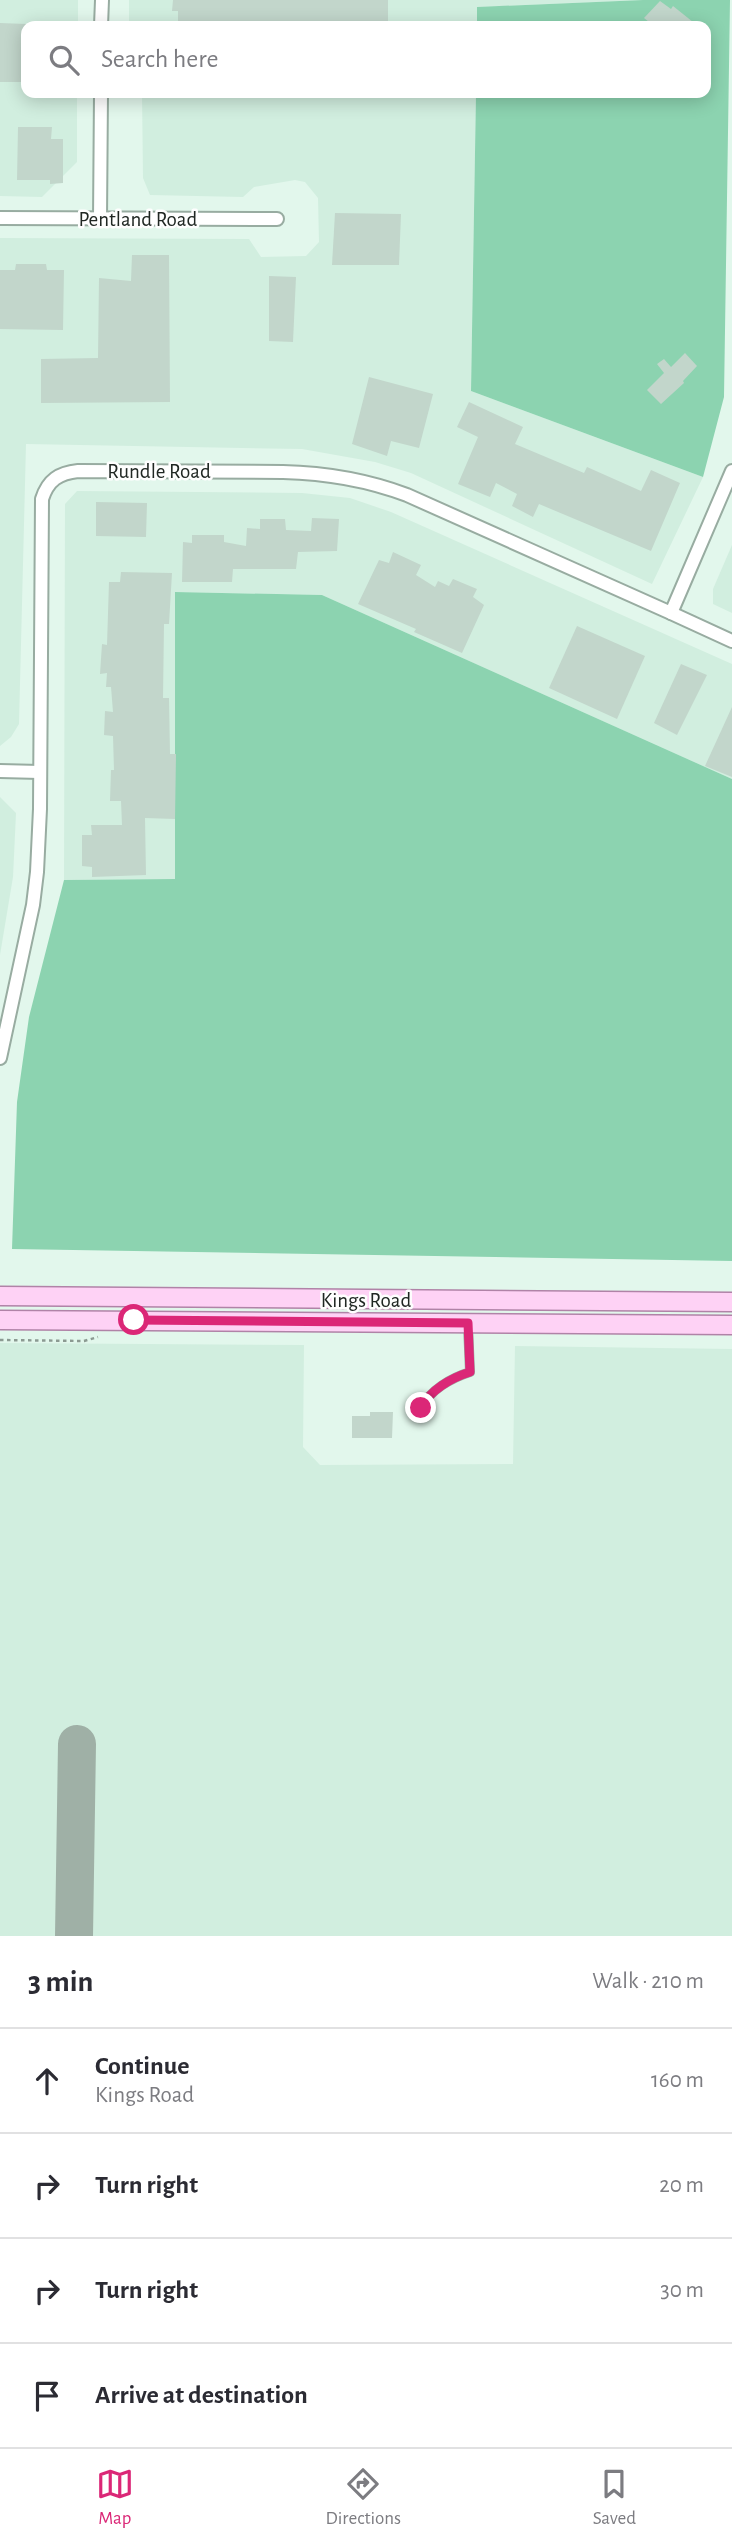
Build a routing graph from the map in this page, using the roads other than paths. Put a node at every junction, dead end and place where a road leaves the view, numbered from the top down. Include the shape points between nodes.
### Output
1 (102, 0) edge
2 (101, 21) edge
3 (101, 98) edge
4 (0, 218) edge
5 (100, 219) junction
6 (277, 219) dead end
7 (732, 471) edge
8 (671, 613) junction
9 (732, 641) edge
10 (0, 771) edge
11 (40, 772) junction
12 (0, 1058) edge
13 (0, 1296) edge
14 (732, 1302) edge
15 (0, 1320) edge
16 (468, 1323) junction
17 (732, 1325) edge
18 (421, 1408) dead end

1 - 2 street
3 - 5 street
4 - 5 street, Pentland Road
5 - 6 street, Pentland Road
7 - 8 street
8 - 9 street, Rundle Road
8 - 11 street, Rundle Road via 407,495 362,481 306,472 65,473 50,482 42,499
10 - 11 street
11 - 12 street, Rundle Road via 33,905
13 - 14 main road, Kings Road
15 - 16 main road, Kings Road
16 - 17 main road, Kings Road
16 - 18 lane via 470,1372 434,1391

